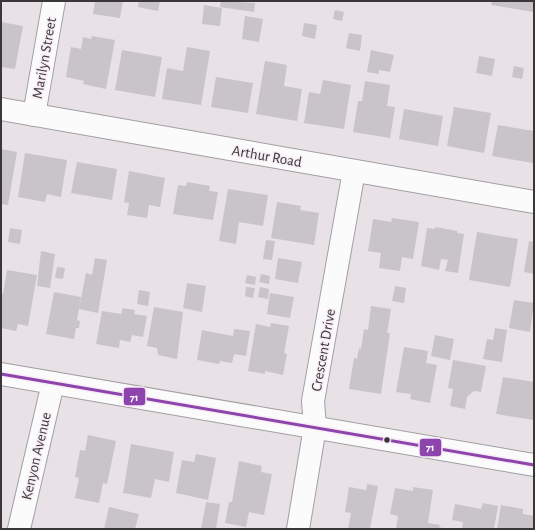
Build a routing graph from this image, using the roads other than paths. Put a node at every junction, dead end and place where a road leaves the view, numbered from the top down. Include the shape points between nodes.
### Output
1 (54, 1) edge
2 (1, 109) edge
3 (34, 115) junction
4 (354, 171) junction
5 (534, 202) edge
6 (1, 374) edge
7 (53, 383) junction
8 (315, 427) junction
9 (534, 465) edge
10 (19, 529) edge
11 (298, 529) edge

1 - 3 street, Marilyn Street
2 - 3 street, Arthur Road
3 - 4 street, Arthur Road
4 - 5 street, Arthur Road
4 - 8 street, Crescent Drive via 314,401
6 - 7 street
7 - 8 street
7 - 10 street, Kenyon Avenue
8 - 9 street
8 - 11 street, Crescent Drive

